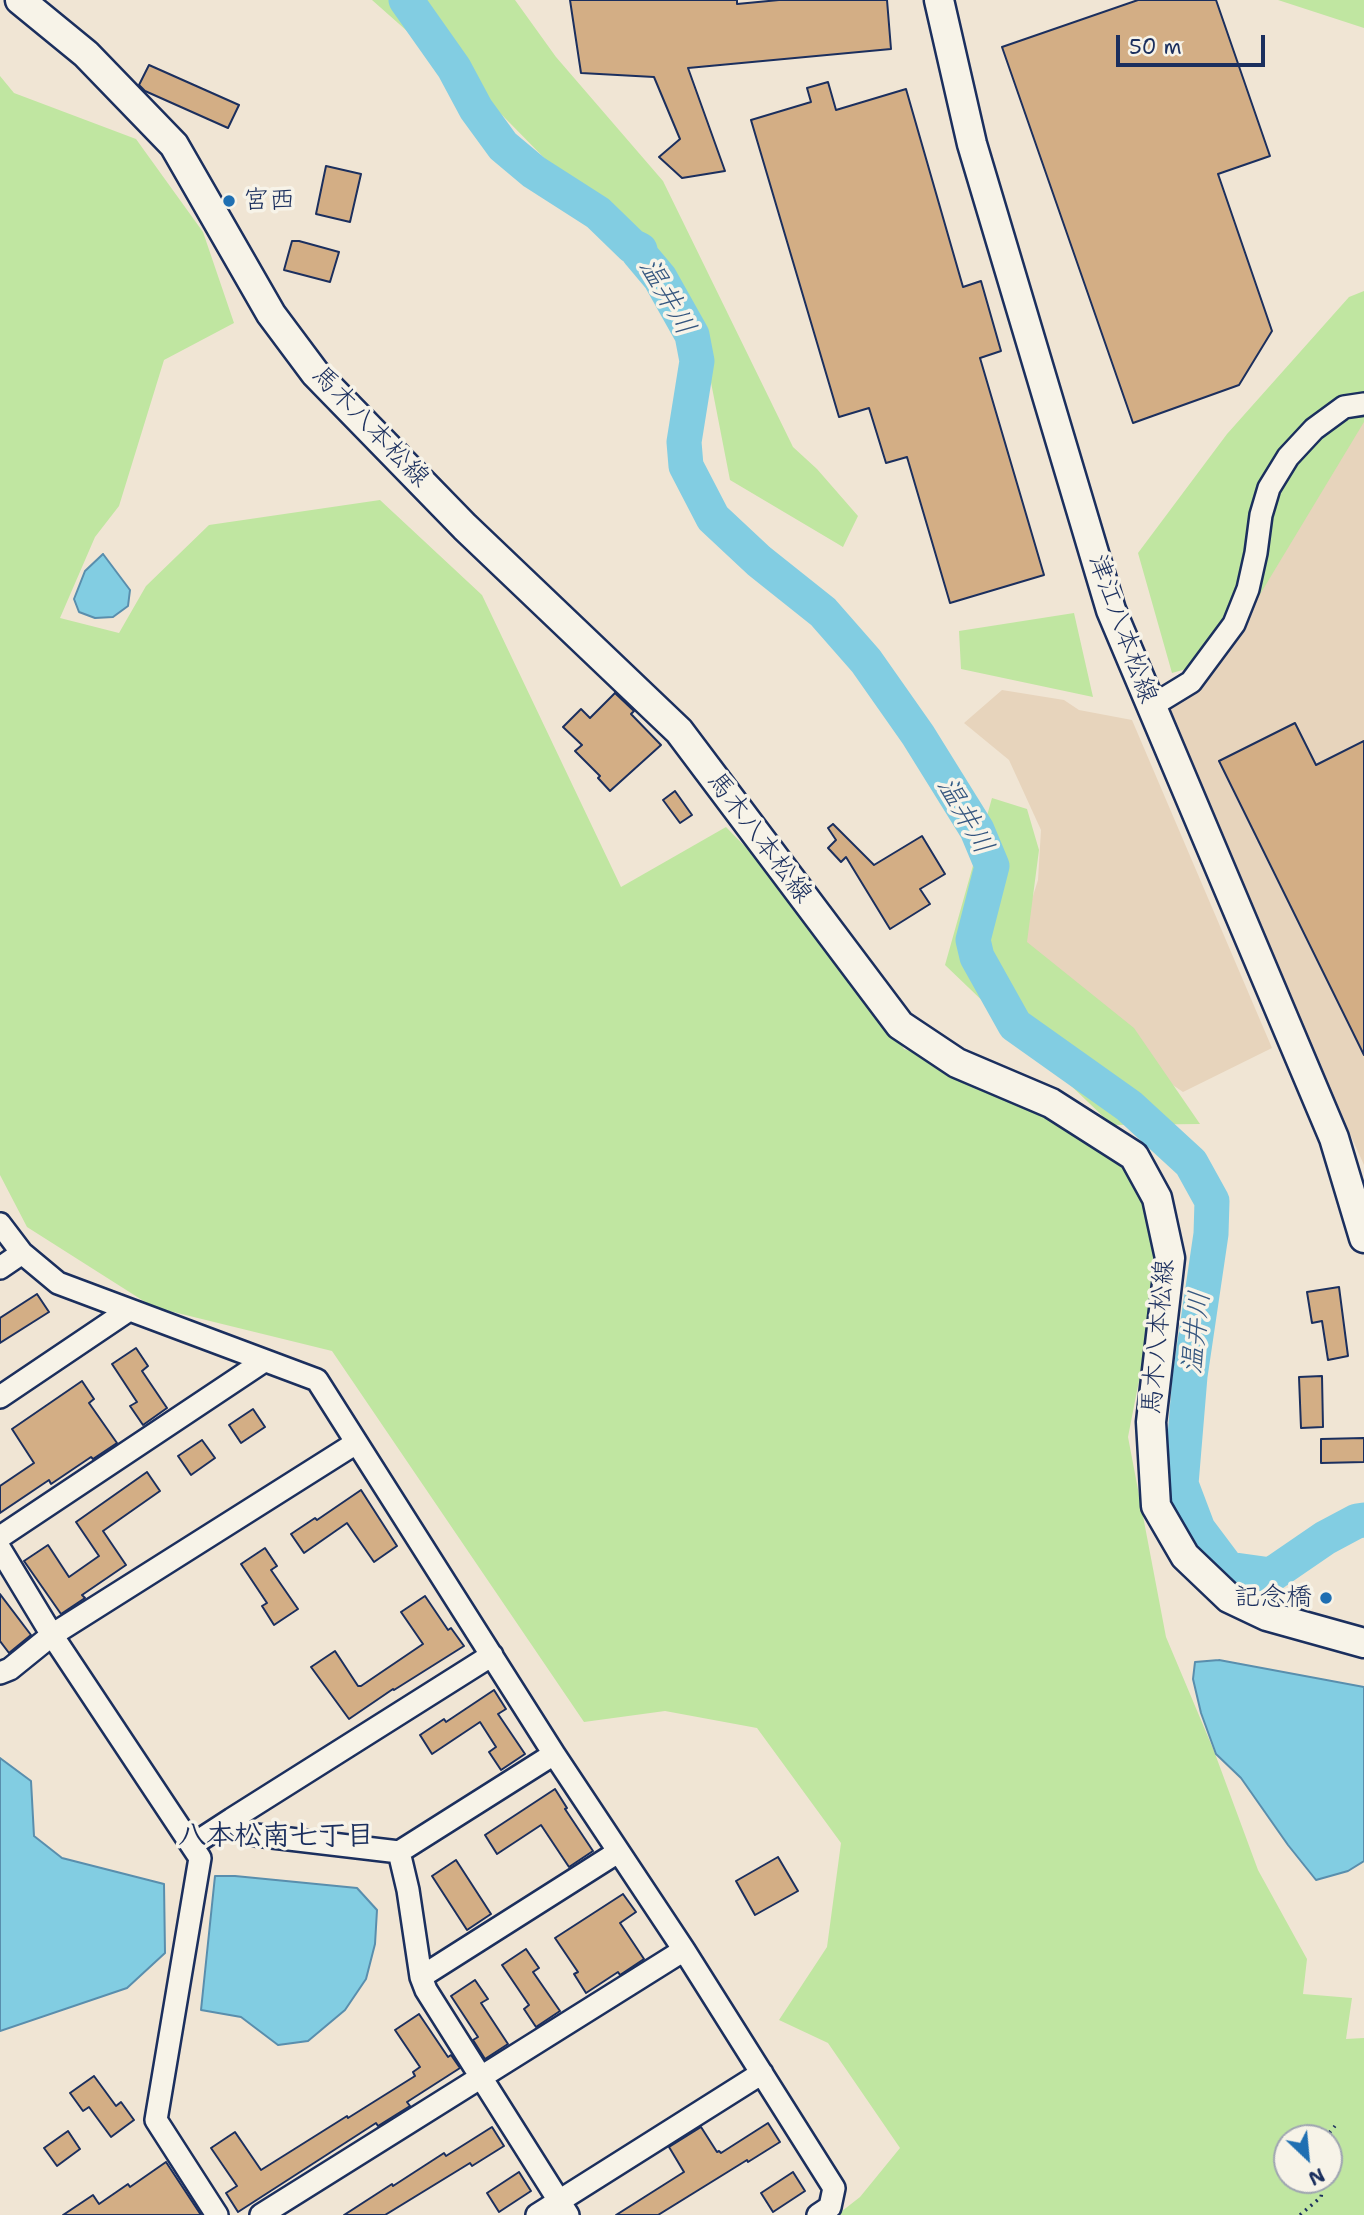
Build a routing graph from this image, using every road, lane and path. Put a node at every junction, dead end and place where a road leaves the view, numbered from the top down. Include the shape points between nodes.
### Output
1 (20, 0) edge
2 (939, 0) edge
3 (1364, 404) edge
4 (1150, 707) junction
5 (0, 1224) edge
6 (1364, 1238) edge
7 (22, 1253) junction
8 (0, 1268) edge
9 (129, 1310) junction
10 (264, 1361) junction
11 (0, 1397) edge
12 (356, 1443) junction
13 (0, 1537) edge
14 (0, 1549) edge
15 (52, 1635) junction
16 (1364, 1643) edge
17 (492, 1655) junction
18 (0, 1673) edge
19 (554, 1754) junction
20 (232, 1819) junction
21 (192, 1845) junction
22 (399, 1852) junction
23 (618, 1852) junction
24 (684, 1950) junction
25 (421, 1977) junction
26 (762, 2073) junction
27 (480, 2076) junction
28 (1322, 2194) edge
29 (563, 2208) edge
30 (217, 2215) edge
31 (261, 2215) edge
32 (537, 2215) edge
33 (818, 2215) edge
34 (1300, 2215) edge

1 - 16 main road, 馬木八本松線 via 86,54 174,145 271,314 315,373 465,527 679,731 900,1026 957,1063 1051,1103 1134,1156 1157,1198 1170,1258 1151,1422 1156,1506 1185,1556 1229,1598 1266,1616
2 - 4 main road, 津江八本松線 via 972,144 1111,611
3 - 4 street via 1344,407 1314,429 1289,457 1269,488 1248,589 1234,624 1191,682
4 - 6 main road, 津江八本松線 via 1334,1138
5 - 7 street
7 - 8 street
7 - 9 street via 58,1283
9 - 10 street
9 - 11 street
10 - 12 street via 317,1380
10 - 13 street
12 - 15 street
12 - 17 street
14 - 15 street
15 - 18 street
15 - 21 street
17 - 19 street
17 - 20 street
19 - 22 street
19 - 23 street
20 - 21 street
20 - 22 street via 247,1834
21 - 30 street via 200,1858 156,2120
22 - 25 street
23 - 24 street
23 - 25 street
24 - 26 street
24 - 27 street
25 - 27 street
26 - 29 street
26 - 33 street via 834,2188 830,2207
27 - 29 street
27 - 31 street
28 - 34 path
29 - 32 street

